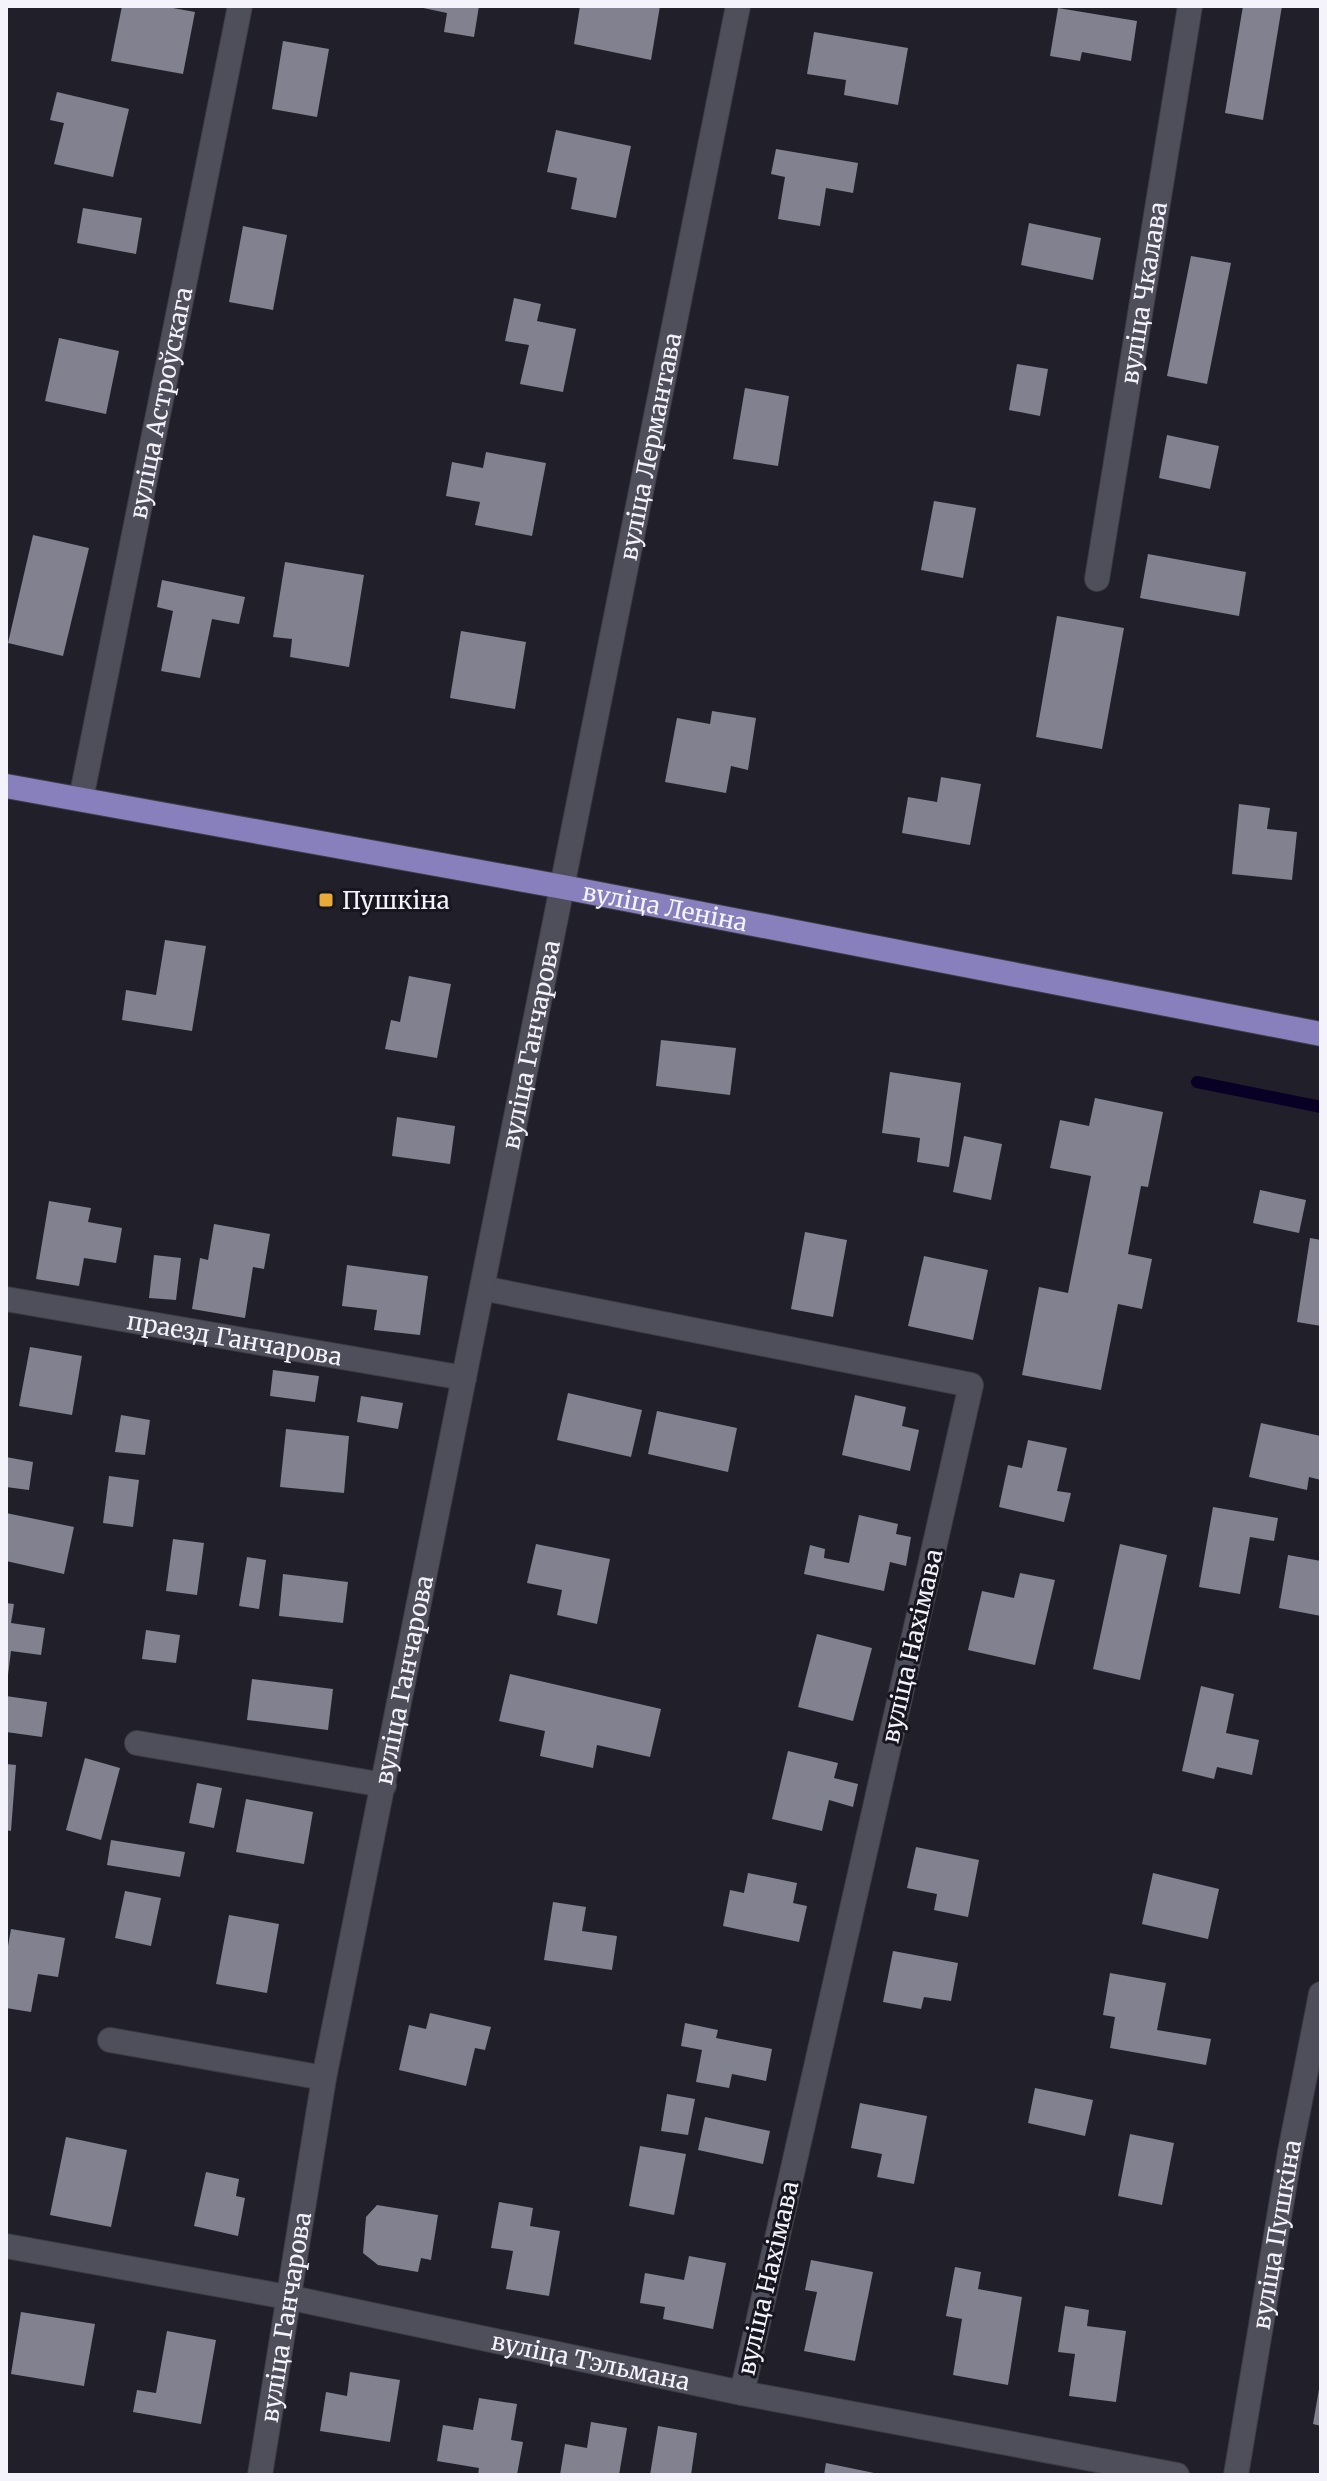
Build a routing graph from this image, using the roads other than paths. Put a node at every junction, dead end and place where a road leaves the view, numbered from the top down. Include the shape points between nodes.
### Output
1 (240, 6) edge
2 (738, 6) edge
3 (1190, 6) edge
4 (1097, 579) dead end
5 (6, 786) edge
6 (81, 799) junction
7 (563, 887) junction
8 (1321, 1034) edge
9 (482, 1288) junction
10 (6, 1299) edge
11 (464, 1378) junction
12 (137, 1743) dead end
13 (384, 1785) junction
14 (1321, 1994) edge
15 (110, 2040) dead end
16 (324, 2078) junction
17 (6, 2246) edge
18 (287, 2297) junction
19 (742, 2393) junction
20 (260, 2475) edge
21 (1177, 2475) edge
22 (1236, 2475) edge

1 - 6 street, вуліца Астроўскага
2 - 7 street, вуліца Лермантава
3 - 4 street, вуліца Чкалава
5 - 6 main road, вуліца Леніна
6 - 7 main road, вуліца Леніна
7 - 8 main road, вуліца Леніна
7 - 9 street, вуліца Ганчарова
9 - 11 street, вуліца Ганчарова
9 - 19 street, вуліца Нахімава via 971,1385
10 - 11 street, праезд Ганчарова
11 - 13 street, вуліца Ганчарова
12 - 13 street
13 - 16 street, вуліца Ганчарова
14 - 22 street, вуліца Пушкіна
15 - 16 street
16 - 18 street, вуліца Ганчарова
17 - 18 street, вуліца Тэльмана
18 - 19 street, вуліца Тэльмана
18 - 20 street, вуліца Ганчарова
19 - 21 street, вуліца Тэльмана

